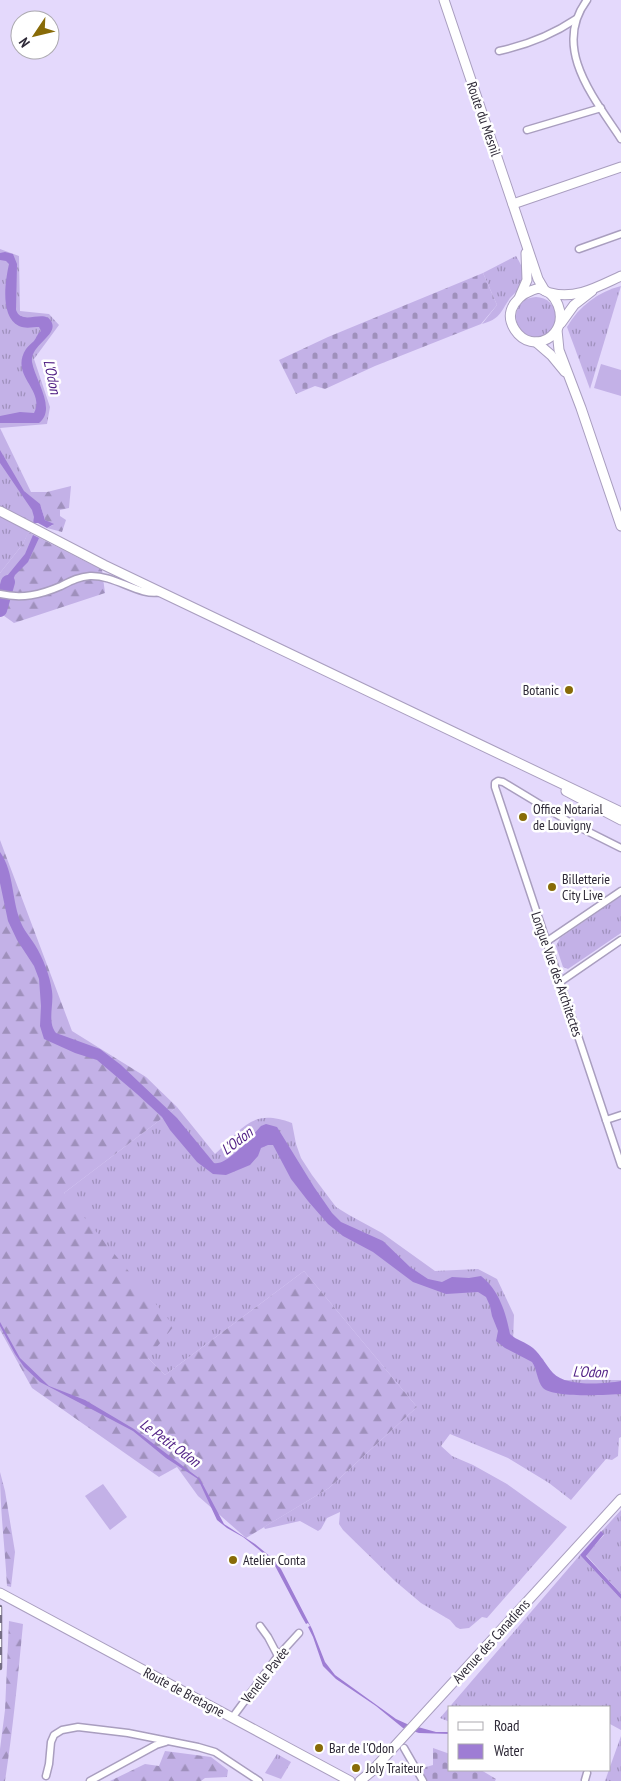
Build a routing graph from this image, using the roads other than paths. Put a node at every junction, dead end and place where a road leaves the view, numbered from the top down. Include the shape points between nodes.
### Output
1 (444, 0) edge
2 (588, 0) edge
3 (576, 20) junction
4 (499, 51) dead end
5 (601, 108) junction
6 (527, 130) dead end
7 (621, 139) edge
8 (621, 168) edge
9 (513, 204) junction
10 (621, 234) edge
11 (525, 238) junction
12 (579, 249) dead end
13 (621, 276) edge
14 (596, 288) junction
15 (548, 292) junction
16 (519, 296) junction
17 (559, 327) junction
18 (536, 342) junction
19 (570, 378) junction
20 (0, 510) edge
21 (621, 526) edge
22 (161, 592) junction
23 (0, 594) edge
24 (547, 777) junction
25 (621, 812) edge
26 (621, 820) edge
27 (621, 848) edge
28 (621, 890) edge
29 (621, 940) edge
30 (546, 942) junction
31 (560, 982) junction
32 (621, 1115) edge
33 (606, 1120) junction
34 (621, 1164) edge
35 (621, 1499) edge
36 (0, 1593) edge
37 (260, 1626) dead end
38 (299, 1633) dead end
39 (278, 1656) junction
40 (232, 1718) junction
41 (166, 1742) junction
42 (404, 1748) dead end
43 (46, 1776) dead end
44 (90, 1781) edge
45 (259, 1781) edge
46 (350, 1781) edge
47 (360, 1781) edge
48 (423, 1781) edge

1 - 9 main road, Route du Mesnil
2 - 3 street
3 - 4 street via 536,41
3 - 5 street via 576,62 584,83
5 - 6 street
5 - 7 street
8 - 9 main road
9 - 11 main road, Route du Mesnil
10 - 12 street
11 - 15 main road, Route du Mesnil via 538,279
11 - 16 main road, Route du Mesnil via 527,280
13 - 14 main road
14 - 15 main road via 570,296
14 - 17 main road via 574,305
15 - 16 main road via 538,288
15 - 17 main road via 561,312
16 - 18 main road via 510,313 512,326 525,339
17 - 18 main road via 546,340
17 - 19 main road via 560,350
18 - 19 main road
19 - 21 main road
20 - 22 main road
22 - 23 street via 151,594 110,578 89,576 73,579 39,594 21,597
22 - 24 main road
24 - 25 main road
24 - 26 main road via 566,791
27 - 30 street, Longue Vue des Architectes via 571,823 503,782 495,783
28 - 30 street
29 - 31 street
30 - 31 street, Longue Vue des Architectes
31 - 33 street, Longue Vue des Architectes
32 - 33 street
33 - 34 street, Longue Vue des Architectes
35 - 47 main road, Avenue des Canadiens via 372,1772
36 - 40 main road, Route de Bretagne
37 - 39 street
38 - 39 street, Venelle Pavée
39 - 40 street, Venelle Pavée
40 - 46 main road, Route de Bretagne
41 - 43 street via 110,1730 78,1727 62,1730 54,1735 51,1742
41 - 44 street
41 - 45 street via 215,1752
42 - 48 street

